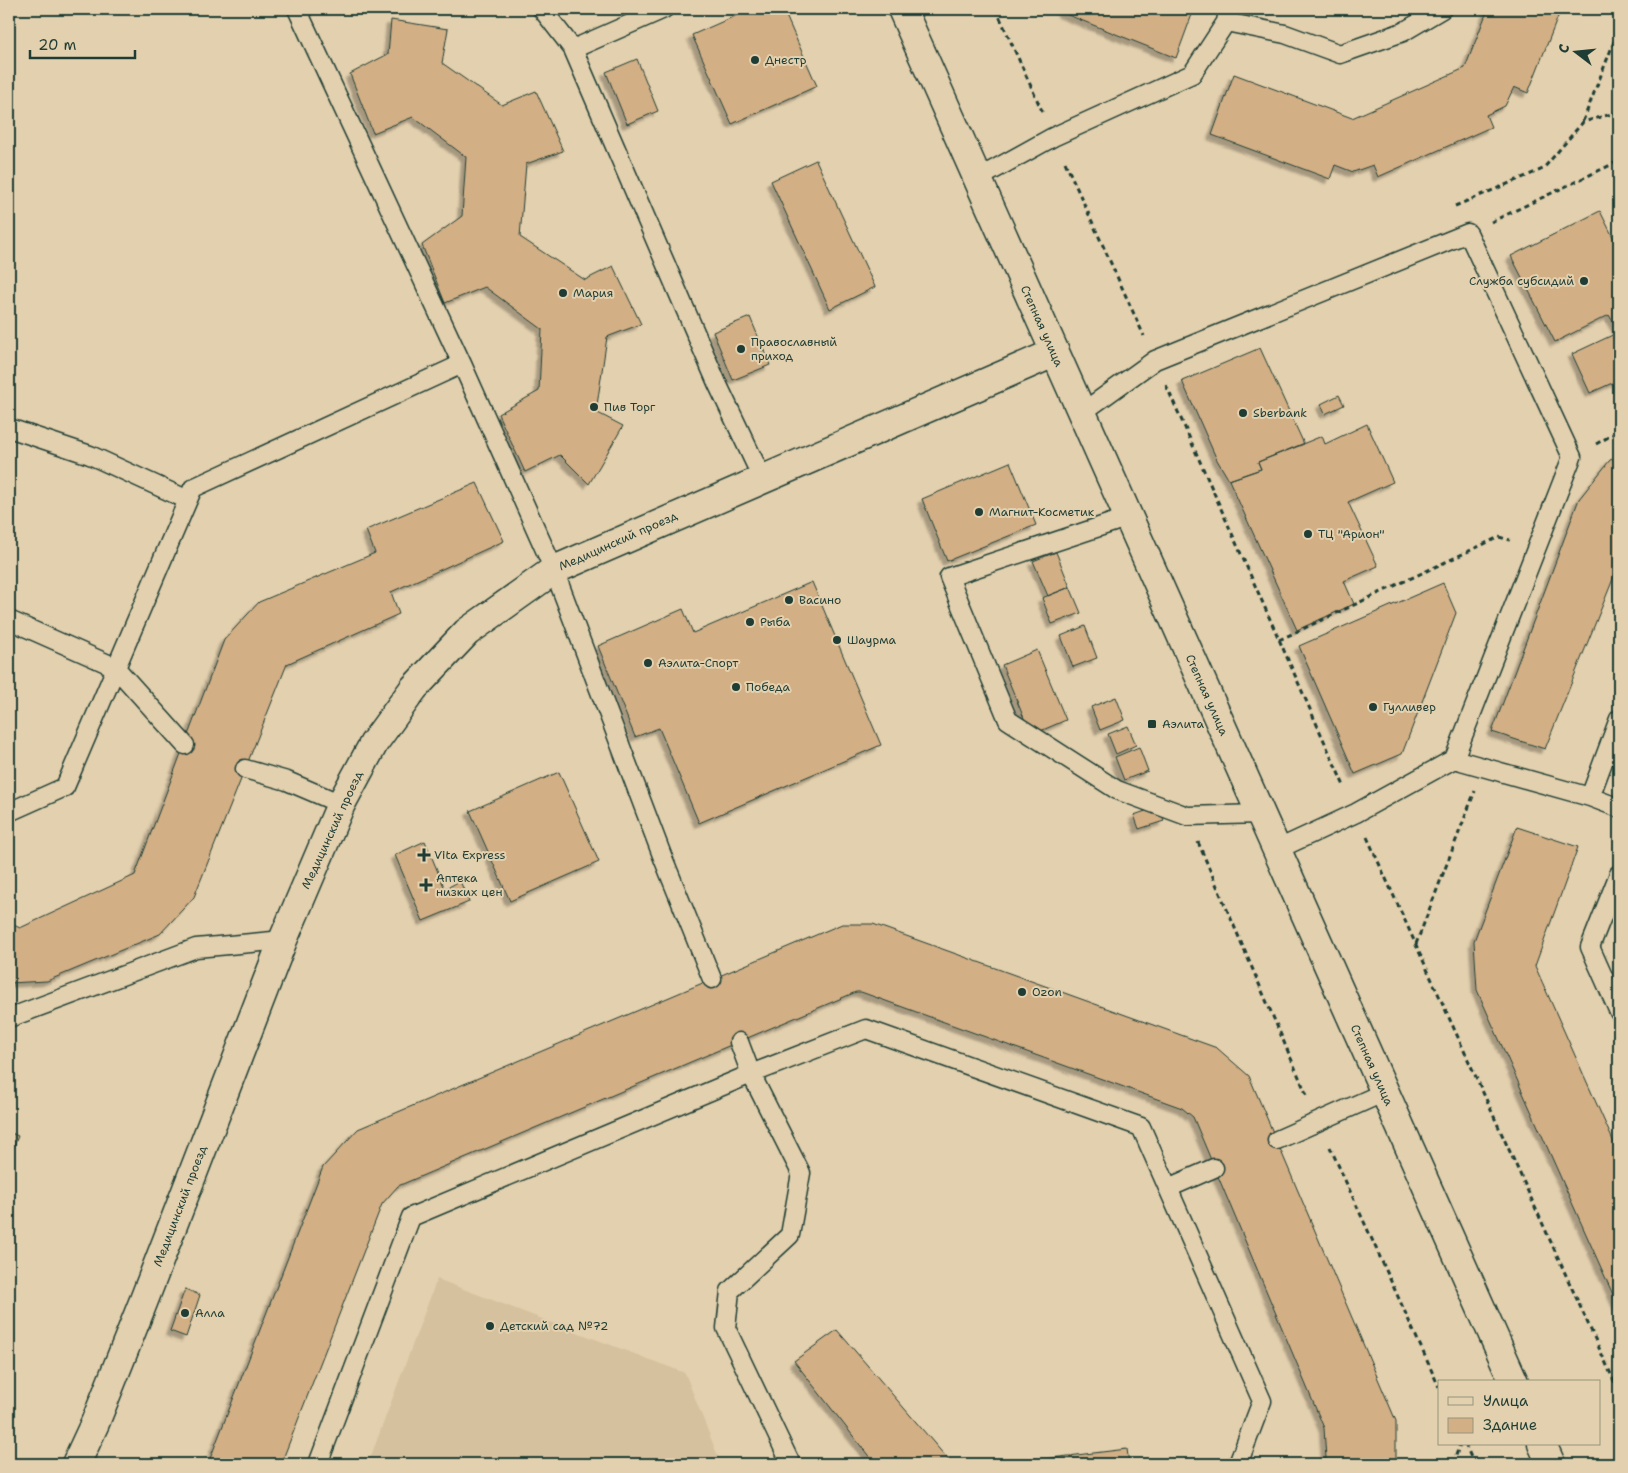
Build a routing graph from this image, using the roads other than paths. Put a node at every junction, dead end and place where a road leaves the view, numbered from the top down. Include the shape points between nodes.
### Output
1 (297, 9) edge
2 (542, 9) edge
3 (664, 9) edge
4 (902, 9) edge
5 (1442, 9) edge
6 (1227, 15) edge
7 (573, 48) junction
8 (977, 179) junction
9 (1054, 353) junction
10 (462, 364) junction
11 (1080, 414) junction
12 (9, 428) edge
13 (762, 478) junction
14 (188, 500) junction
15 (1129, 517) junction
16 (554, 570) junction
17 (9, 620) edge
18 (115, 667) junction
19 (1619, 719) edge
20 (185, 745) dead end
21 (1454, 759) junction
22 (245, 769) dead end
23 (1590, 797) junction
24 (341, 804) junction
25 (1619, 808) edge
26 (9, 812) edge
27 (1260, 814) junction
28 (1276, 850) junction
29 (1619, 874) edge
30 (283, 940) junction
31 (712, 979) dead end
32 (1619, 1012) edge
33 (9, 1018) edge
34 (739, 1042) dead end
35 (751, 1074) junction
36 (1384, 1092) junction
37 (1277, 1140) dead end
38 (1214, 1168) dead end
39 (1168, 1188) junction
40 (1513, 1380) edge
41 (1543, 1446) edge
42 (76, 1464) edge
43 (318, 1464) edge
44 (791, 1464) edge
45 (1238, 1464) edge
46 (1551, 1464) edge

1 - 10 lane
2 - 7 lane
3 - 7 lane
4 - 8 street, Степная улица
5 - 6 lane via 1403,32 1340,54
6 - 8 lane via 1192,74 1054,137
7 - 13 lane via 717,383
8 - 9 street, Степная улица
9 - 11 street, Степная улица
9 - 13 street, Медицинский проезд
10 - 14 lane via 193,488
10 - 16 lane
11 - 15 street, Степная улица
11 - 21 lane via 1155,360 1468,233 1572,457
12 - 14 lane via 90,454
13 - 16 street, Медицинский проезд
14 - 18 lane
15 - 27 street, Степная улица
15 - 27 lane via 949,577 1008,720 1117,790 1186,816
16 - 24 street, Медицинский проезд via 467,632 414,688 374,742
16 - 31 lane via 662,858
17 - 18 lane
18 - 20 lane
18 - 26 lane via 65,788
19 - 23 lane
21 - 23 lane
21 - 28 lane via 1356,812
22 - 24 lane via 287,781
23 - 25 lane
24 - 30 street, Медицинский проезд
27 - 28 street, Степная улица
28 - 36 street, Степная улица
29 - 32 lane via 1590,947
30 - 33 lane via 196,948
30 - 42 street, Медицинский проезд via 134,1327
34 - 35 lane
35 - 39 lane via 866,1029 1141,1127
35 - 43 lane via 410,1217
35 - 44 lane via 801,1173 790,1235 730,1291 726,1328
36 - 37 lane
36 - 40 street, Степная улица
38 - 39 lane
39 - 45 lane via 1262,1401
41 - 46 street

